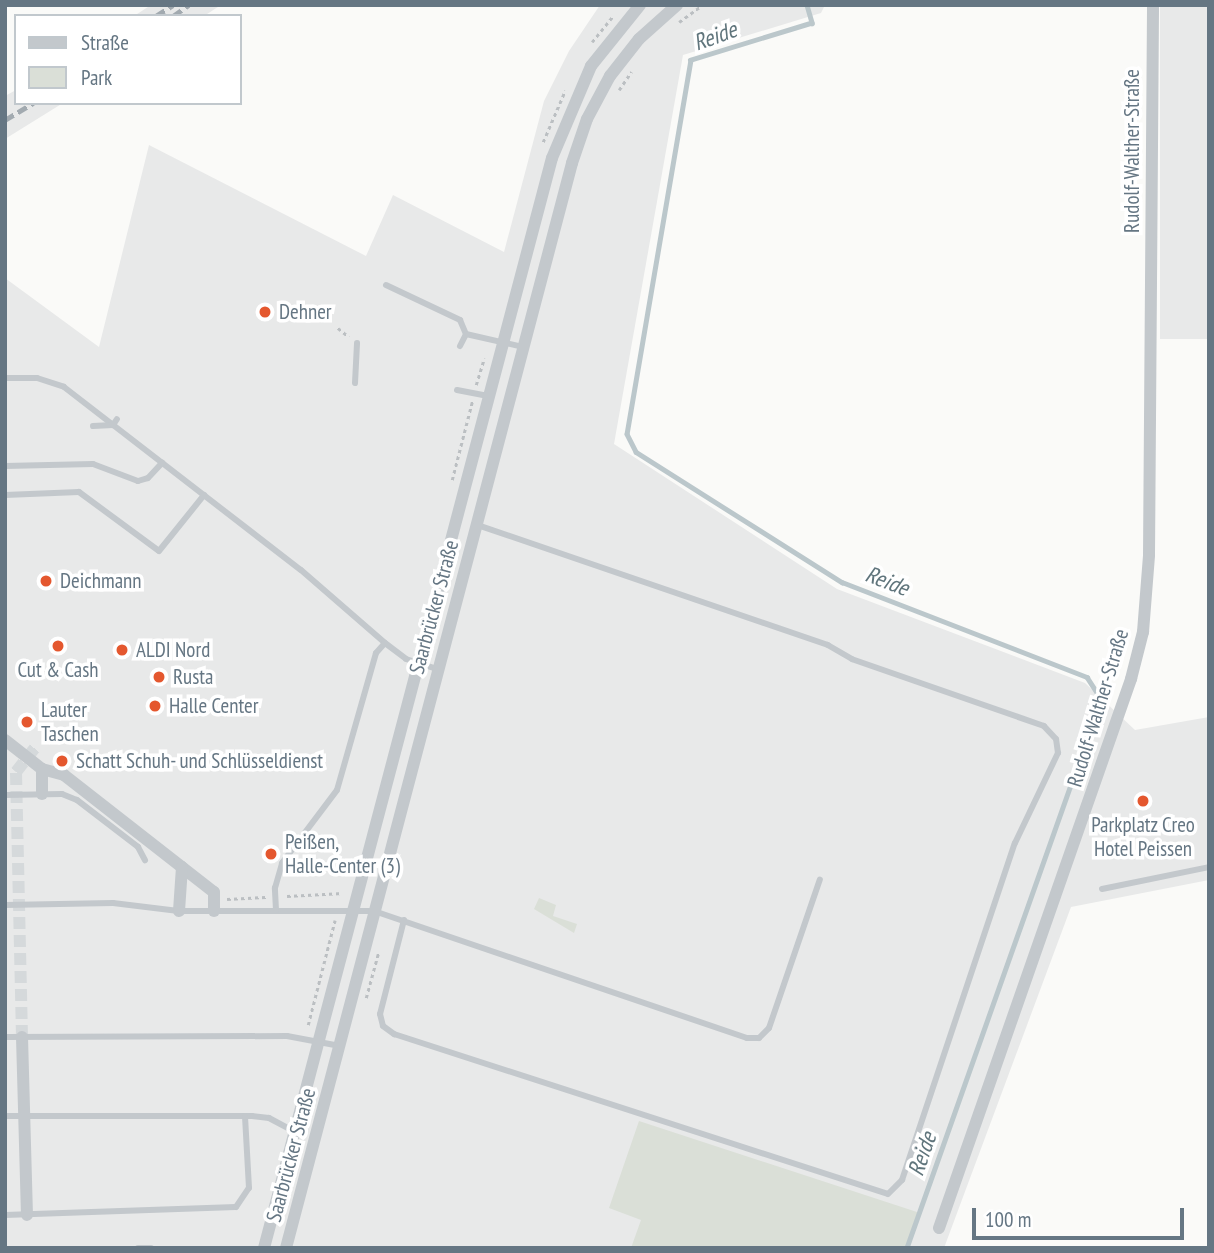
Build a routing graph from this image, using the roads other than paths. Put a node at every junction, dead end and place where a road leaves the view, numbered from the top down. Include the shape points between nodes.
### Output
1 (640, 5) edge
2 (677, 5) edge
3 (1153, 5) edge
4 (386, 285) dead end
5 (466, 334) junction
6 (503, 342) junction
7 (357, 343) road end
8 (460, 346) dead end
9 (523, 347) junction
10 (5, 378) edge
11 (355, 383) dead end
12 (457, 390) dead end
13 (489, 396) junction
14 (115, 422) junction
15 (93, 426) dead end
16 (162, 463) junction
17 (5, 466) edge
18 (5, 495) edge
19 (204, 495) junction
20 (475, 525) junction
21 (385, 643) junction
22 (418, 664) junction
23 (437, 669) junction
24 (5, 740) edge
25 (42, 769) junction
26 (42, 794) junction
27 (5, 795) edge
28 (81, 796) junction
29 (115, 822) junction
30 (145, 860) dead end
31 (182, 867) junction
32 (1209, 867) edge
33 (820, 879) dead end
34 (1102, 889) dead end
35 (5, 905) edge
36 (354, 908) junction
37 (276, 910) junction
38 (179, 911) junction
39 (214, 911) junction
40 (374, 911) junction
41 (404, 920) junction
42 (5, 1037) edge
43 (22, 1037) junction
44 (319, 1041) junction
45 (340, 1046) junction
46 (24, 1115) junction
47 (5, 1116) edge
48 (249, 1116) junction
49 (295, 1132) junction
50 (27, 1214) junction
51 (5, 1215) edge
52 (939, 1228) dead end
53 (138, 1248) edge
54 (151, 1248) edge
55 (264, 1248) edge
56 (286, 1248) edge

1 - 6 street, Saarbrücker Straße via 591,66 569,111
2 - 9 street, Saarbrücker Straße via 623,57 587,119
3 - 52 street, Rudolf-Walther-Straße via 1149,555 1143,632 1132,679
4 - 5 lane via 460,320
5 - 6 lane
5 - 8 lane
6 - 9 lane
6 - 13 street, Saarbrücker Straße
7 - 11 lane
9 - 20 street, Saarbrücker Straße
10 - 14 lane via 50,380
12 - 13 lane
13 - 22 street, Saarbrücker Straße
14 - 15 lane
14 - 16 lane
16 - 17 lane via 148,478 138,481 93,464
16 - 19 lane
18 - 19 lane via 79,492 159,551
19 - 21 lane
20 - 23 street, Saarbrücker Straße
20 - 41 lane via 828,645 852,659 1044,726 1056,739 1058,753 1015,843 902,1180 888,1194 394,1034 383,1027 380,1014
21 - 22 lane
21 - 37 lane via 369,666 337,790 282,863 275,888
22 - 23 lane
22 - 36 street, Saarbrücker Straße
23 - 40 street, Saarbrücker Straße
24 - 25 street
25 - 26 street
25 - 28 street via 64,775
26 - 27 lane
26 - 28 lane
28 - 29 street
29 - 30 lane
29 - 31 street via 146,837
31 - 38 street
31 - 39 street via 214,892
32 - 34 lane
33 - 41 lane via 769,1028 759,1038 734,1034
35 - 38 lane via 113,902
36 - 37 lane
36 - 40 lane
36 - 44 street, Saarbrücker Straße
37 - 39 lane
38 - 39 lane
40 - 41 lane
40 - 45 street, Saarbrücker Straße
42 - 43 lane
43 - 44 lane via 287,1036
43 - 46 street
44 - 45 lane
44 - 49 street, Saarbrücker Straße
45 - 56 street, Saarbrücker Straße
46 - 47 lane
46 - 48 lane
46 - 50 street
48 - 49 lane via 269,1118
48 - 50 lane via 249,1188 236,1207
49 - 55 street, Saarbrücker Straße
50 - 51 lane
53 - 54 lane

